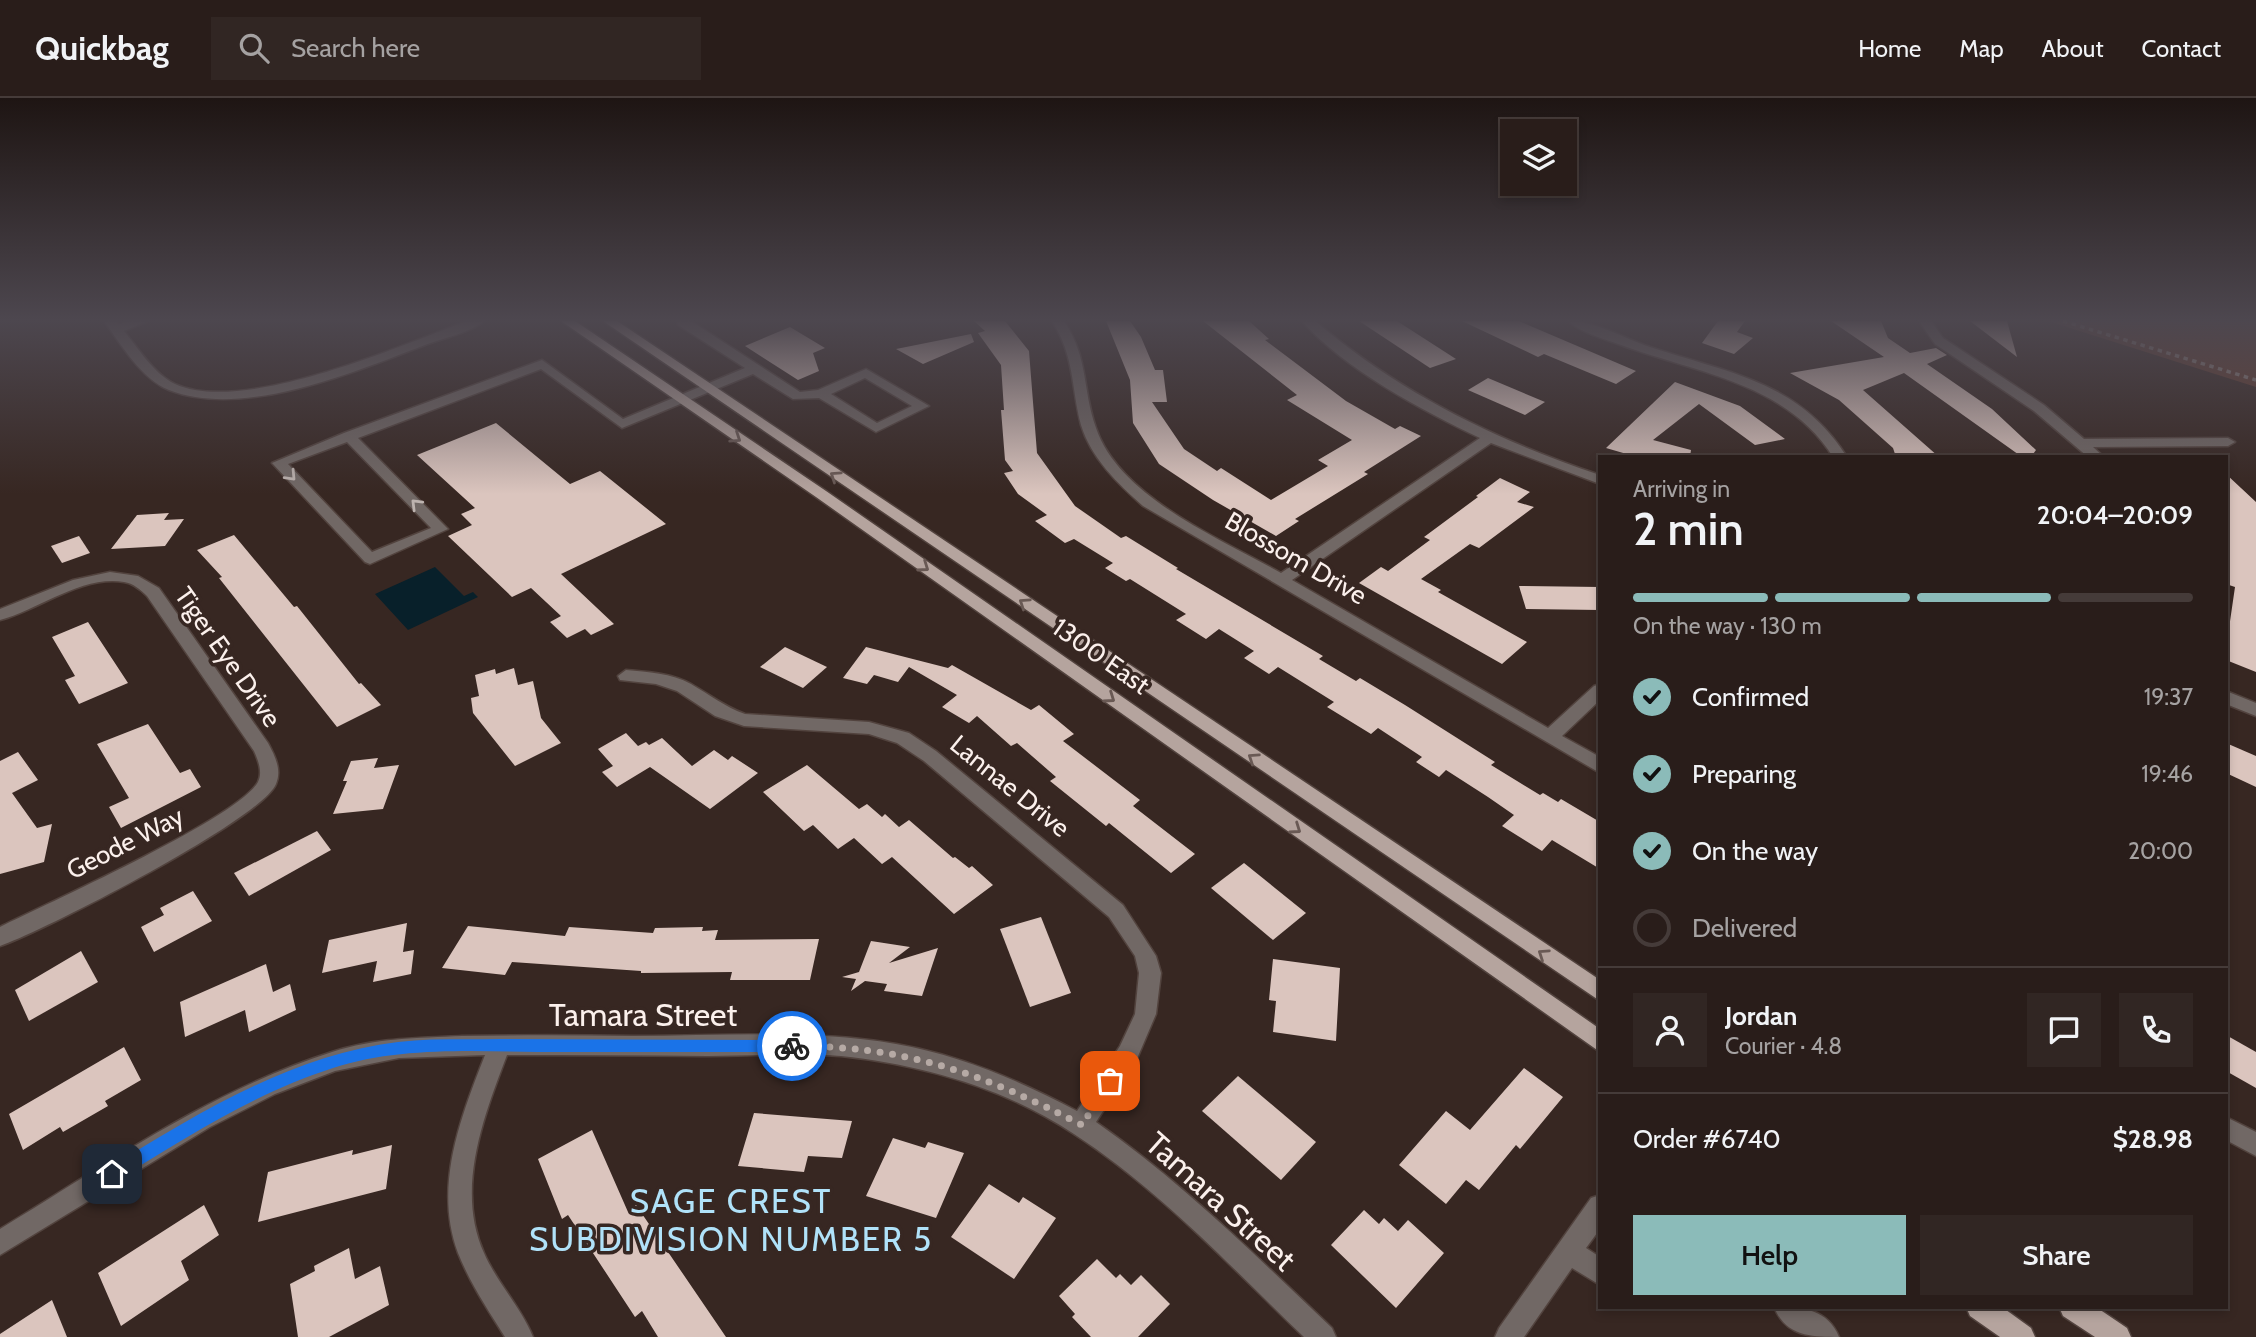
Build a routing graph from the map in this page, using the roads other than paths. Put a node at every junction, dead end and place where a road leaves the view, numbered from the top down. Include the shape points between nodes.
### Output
1 (162, 379) edge
2 (311, 379) edge
3 (502, 379) edge
4 (562, 379) edge
5 (650, 379) edge
6 (691, 379) edge
7 (730, 379) edge
8 (770, 379) edge
9 (854, 379) edge
10 (876, 379) edge
11 (1082, 379) edge
12 (1381, 379) edge
13 (1737, 379) edge
14 (1995, 379) edge
15 (706, 389) junction
16 (821, 394) junction
17 (680, 400) junction
18 (349, 436) junction
19 (1491, 437) junction
20 (2228, 442) dead end
21 (2082, 443) junction
22 (1839, 455) edge
23 (2095, 455) edge
24 (1598, 479) edge
25 (1280, 581) junction
26 (0, 615) edge
27 (626, 677) dead end
28 (1598, 692) edge
29 (2228, 698) edge
30 (2256, 710) edge
31 (1549, 737) junction
32 (1598, 765) edge
33 (267, 786) joint
34 (0, 937) edge
35 (1598, 991) edge
36 (1598, 1041) edge
37 (500, 1045) junction
38 (1082, 1125) junction
39 (2228, 1129) edge
40 (2256, 1145) edge
41 (1598, 1210) edge
42 (0, 1243) edge
43 (1568, 1250) junction
44 (1598, 1272) edge
45 (1790, 1309) edge
46 (1982, 1309) edge
47 (2075, 1309) edge
48 (520, 1337) edge
49 (1323, 1337) edge
50 (1508, 1337) edge
51 (1826, 1337) edge
52 (2022, 1337) edge
53 (2118, 1337) edge

1 - 2 street via 194,394 220,396
3 - 18 street
4 - 17 street via 622,424
5 - 17 main road, 1300 East
6 - 15 main road, 1300 East
7 - 15 street
8 - 16 street via 798,396
9 - 16 street
10 - 16 street via 922,406 876,428
11 - 25 street, Blossom Drive via 1092,437 1126,484 1149,503
12 - 19 street
13 - 22 street via 1784,401 1812,421
14 - 21 street
15 - 17 street
35 -> 15 main road, 1300 East
17 -> 36 main road, 1300 East
18 -> 18 street via 279,463 370,559 441,529
19 - 24 street
19 - 25 street
20 - 21 street
21 - 23 street
25 - 31 street, Blossom Drive
26 - 33 street, Tiger Eye Drive via 97,580 123,577 141,582 153,592 262,748 270,764
27 - 38 street, Lannae Drive via 657,678 683,687 721,712 744,720 869,728 902,738 930,756 1115,911 1135,938 1150,971 1148,1003 1137,1035
28 - 31 street
29 - 30 street
31 - 32 street, Blossom Drive
33 - 34 street, Geode Way via 241,811 205,832
37 - 38 street, Tamara Street via 838,1046 897,1054 956,1068 1019,1092
37 - 42 street, Tamara Street via 399,1048 334,1061 267,1087 202,1119
37 - 48 street via 461,1159 460,1197 466,1239
38 - 49 street, Tamara Street via 1181,1203
39 - 40 street
41 - 43 street
43 - 44 street
43 - 50 street
45 - 51 street
46 - 52 main road
47 - 53 main road

